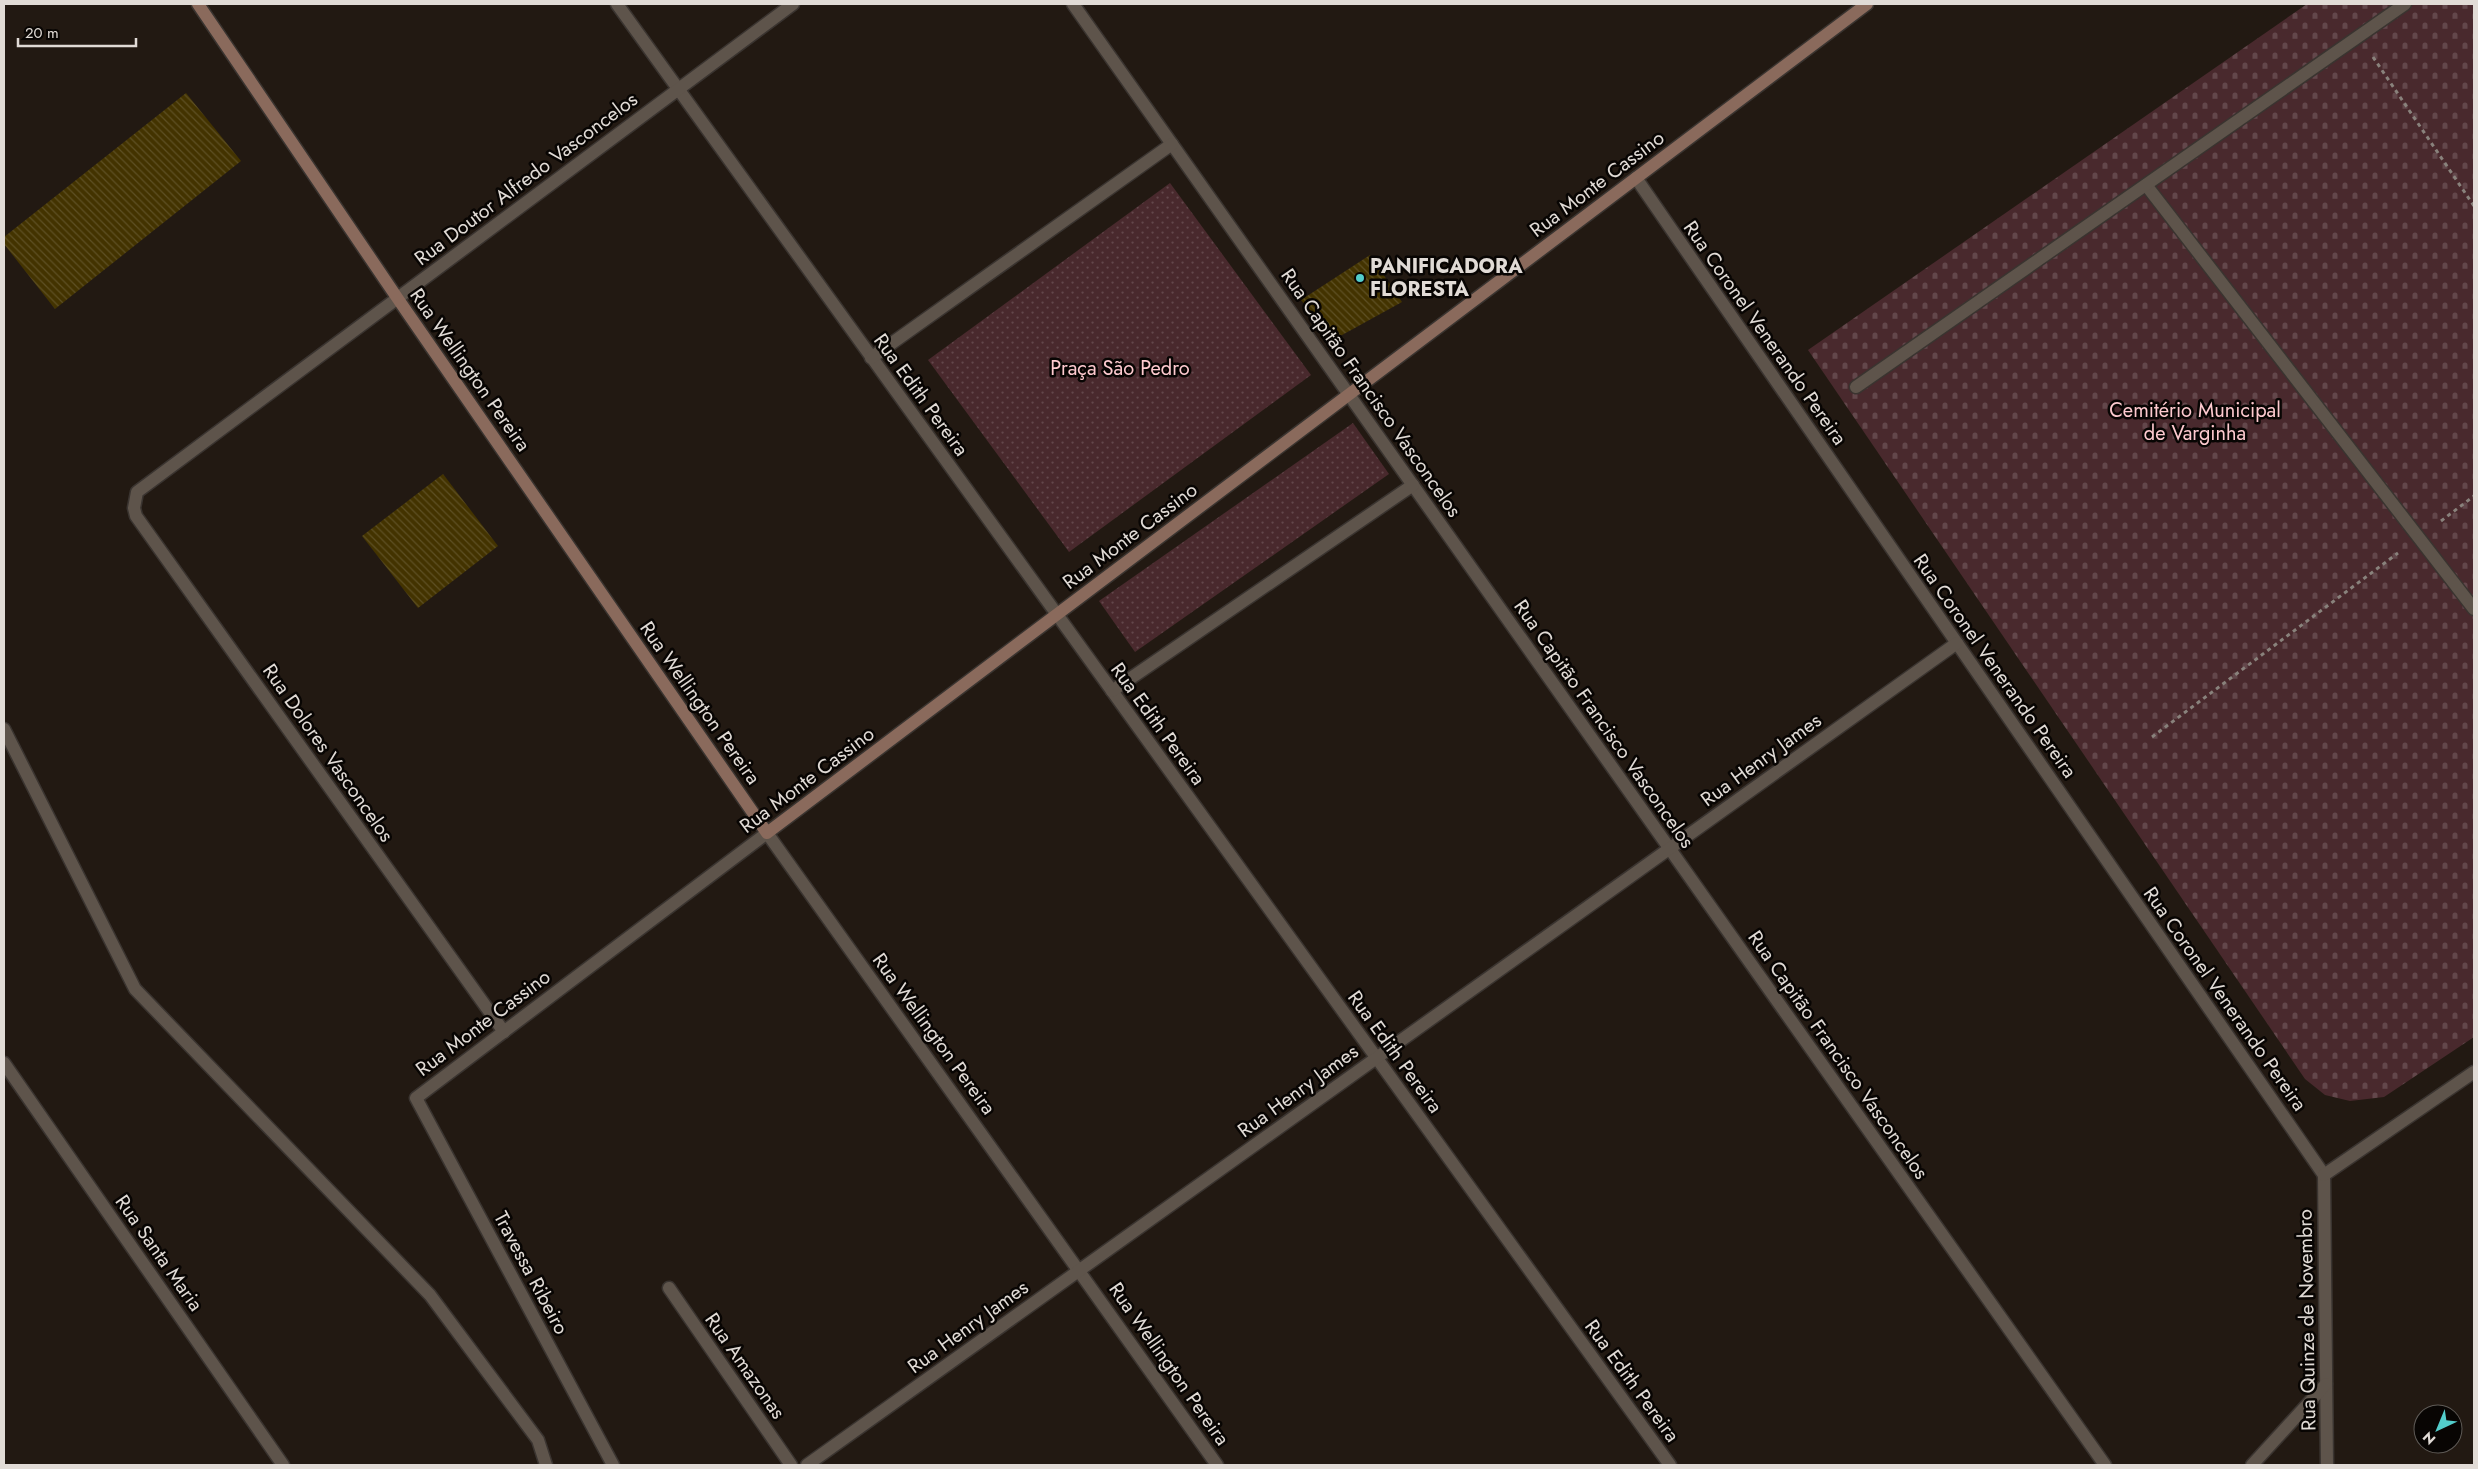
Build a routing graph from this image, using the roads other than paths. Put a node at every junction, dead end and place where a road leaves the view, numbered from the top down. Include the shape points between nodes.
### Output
1 (198, 4) edge
2 (617, 4) edge
3 (793, 4) edge
4 (1073, 4) edge
5 (1867, 4) edge
6 (2405, 4) edge
7 (678, 89) junction
8 (1172, 144) junction
9 (1636, 178) junction
10 (2146, 185) junction
11 (398, 299) junction
12 (872, 358) junction
13 (1856, 387) dead end
14 (1349, 395) junction
15 (1413, 485) junction
16 (137, 492) joint
17 (2474, 609) edge
18 (1057, 615) junction
19 (1957, 643) junction
20 (1112, 691) junction
21 (4, 729) edge
22 (767, 833) junction
23 (1669, 848) junction
24 (504, 1032) junction
25 (1376, 1058) junction
26 (4, 1063) edge
27 (2474, 1072) edge
28 (416, 1098) joint
29 (2324, 1175) junction
30 (1080, 1270) junction
31 (669, 1288) dead end
32 (2326, 1384) junction
33 (283, 1465) edge
34 (546, 1465) edge
35 (613, 1465) edge
36 (791, 1465) edge
37 (807, 1465) edge
38 (1218, 1465) edge
39 (1670, 1465) edge
40 (2105, 1465) edge
41 (2252, 1465) edge
42 (2327, 1465) edge

1 - 11 main road, Rua Wellington Pereira
2 - 7 street, Rua Edith Pereira
3 - 7 street, Rua Doutor Alfredo Vasconcelos
4 - 8 street, Rua Capitão Francisco Vasconcelos
5 - 9 main road, Rua Monte Cassino
6 - 10 street
7 - 11 street, Rua Doutor Alfredo Vasconcelos
7 - 12 street, Rua Edith Pereira
8 - 12 street
8 - 14 street, Rua Capitão Francisco Vasconcelos
9 - 14 main road, Rua Monte Cassino
9 - 19 street, Rua Coronel Venerando Pereira
10 - 13 street
10 - 17 street
11 - 16 street, Rua Doutor Alfredo Vasconcelos
11 - 22 main road, Rua Wellington Pereira
12 - 18 street, Rua Edith Pereira
14 - 15 street, Rua Capitão Francisco Vasconcelos
14 - 18 main road, Rua Monte Cassino
15 - 20 street
15 - 23 street, Rua Capitão Francisco Vasconcelos
16 - 24 street, Rua Dolores Vasconcelos via 136,516
18 - 20 street, Rua Edith Pereira
18 - 22 main road, Rua Monte Cassino
19 - 23 street, Rua Henry James
19 - 29 street, Rua Coronel Venerando Pereira
20 - 25 street, Rua Edith Pereira
21 - 34 street via 135,989 430,1295 538,1440
22 - 24 street, Rua Monte Cassino
22 - 30 street, Rua Wellington Pereira
23 - 25 street, Rua Henry James
23 - 40 street, Rua Capitão Francisco Vasconcelos
24 - 28 street, Rua Monte Cassino
25 - 30 street, Rua Henry James
25 - 39 street, Rua Edith Pereira
26 - 33 street, Rua Santa Maria
27 - 29 street
28 - 35 street, Travessa Ribeiro
29 - 32 street, Rua Quinze de Novembro
30 - 37 street, Rua Henry James
30 - 38 street, Rua Wellington Pereira
31 - 36 street, Rua Amazonas
32 - 41 street
32 - 42 street, Rua Quinze de Novembro

